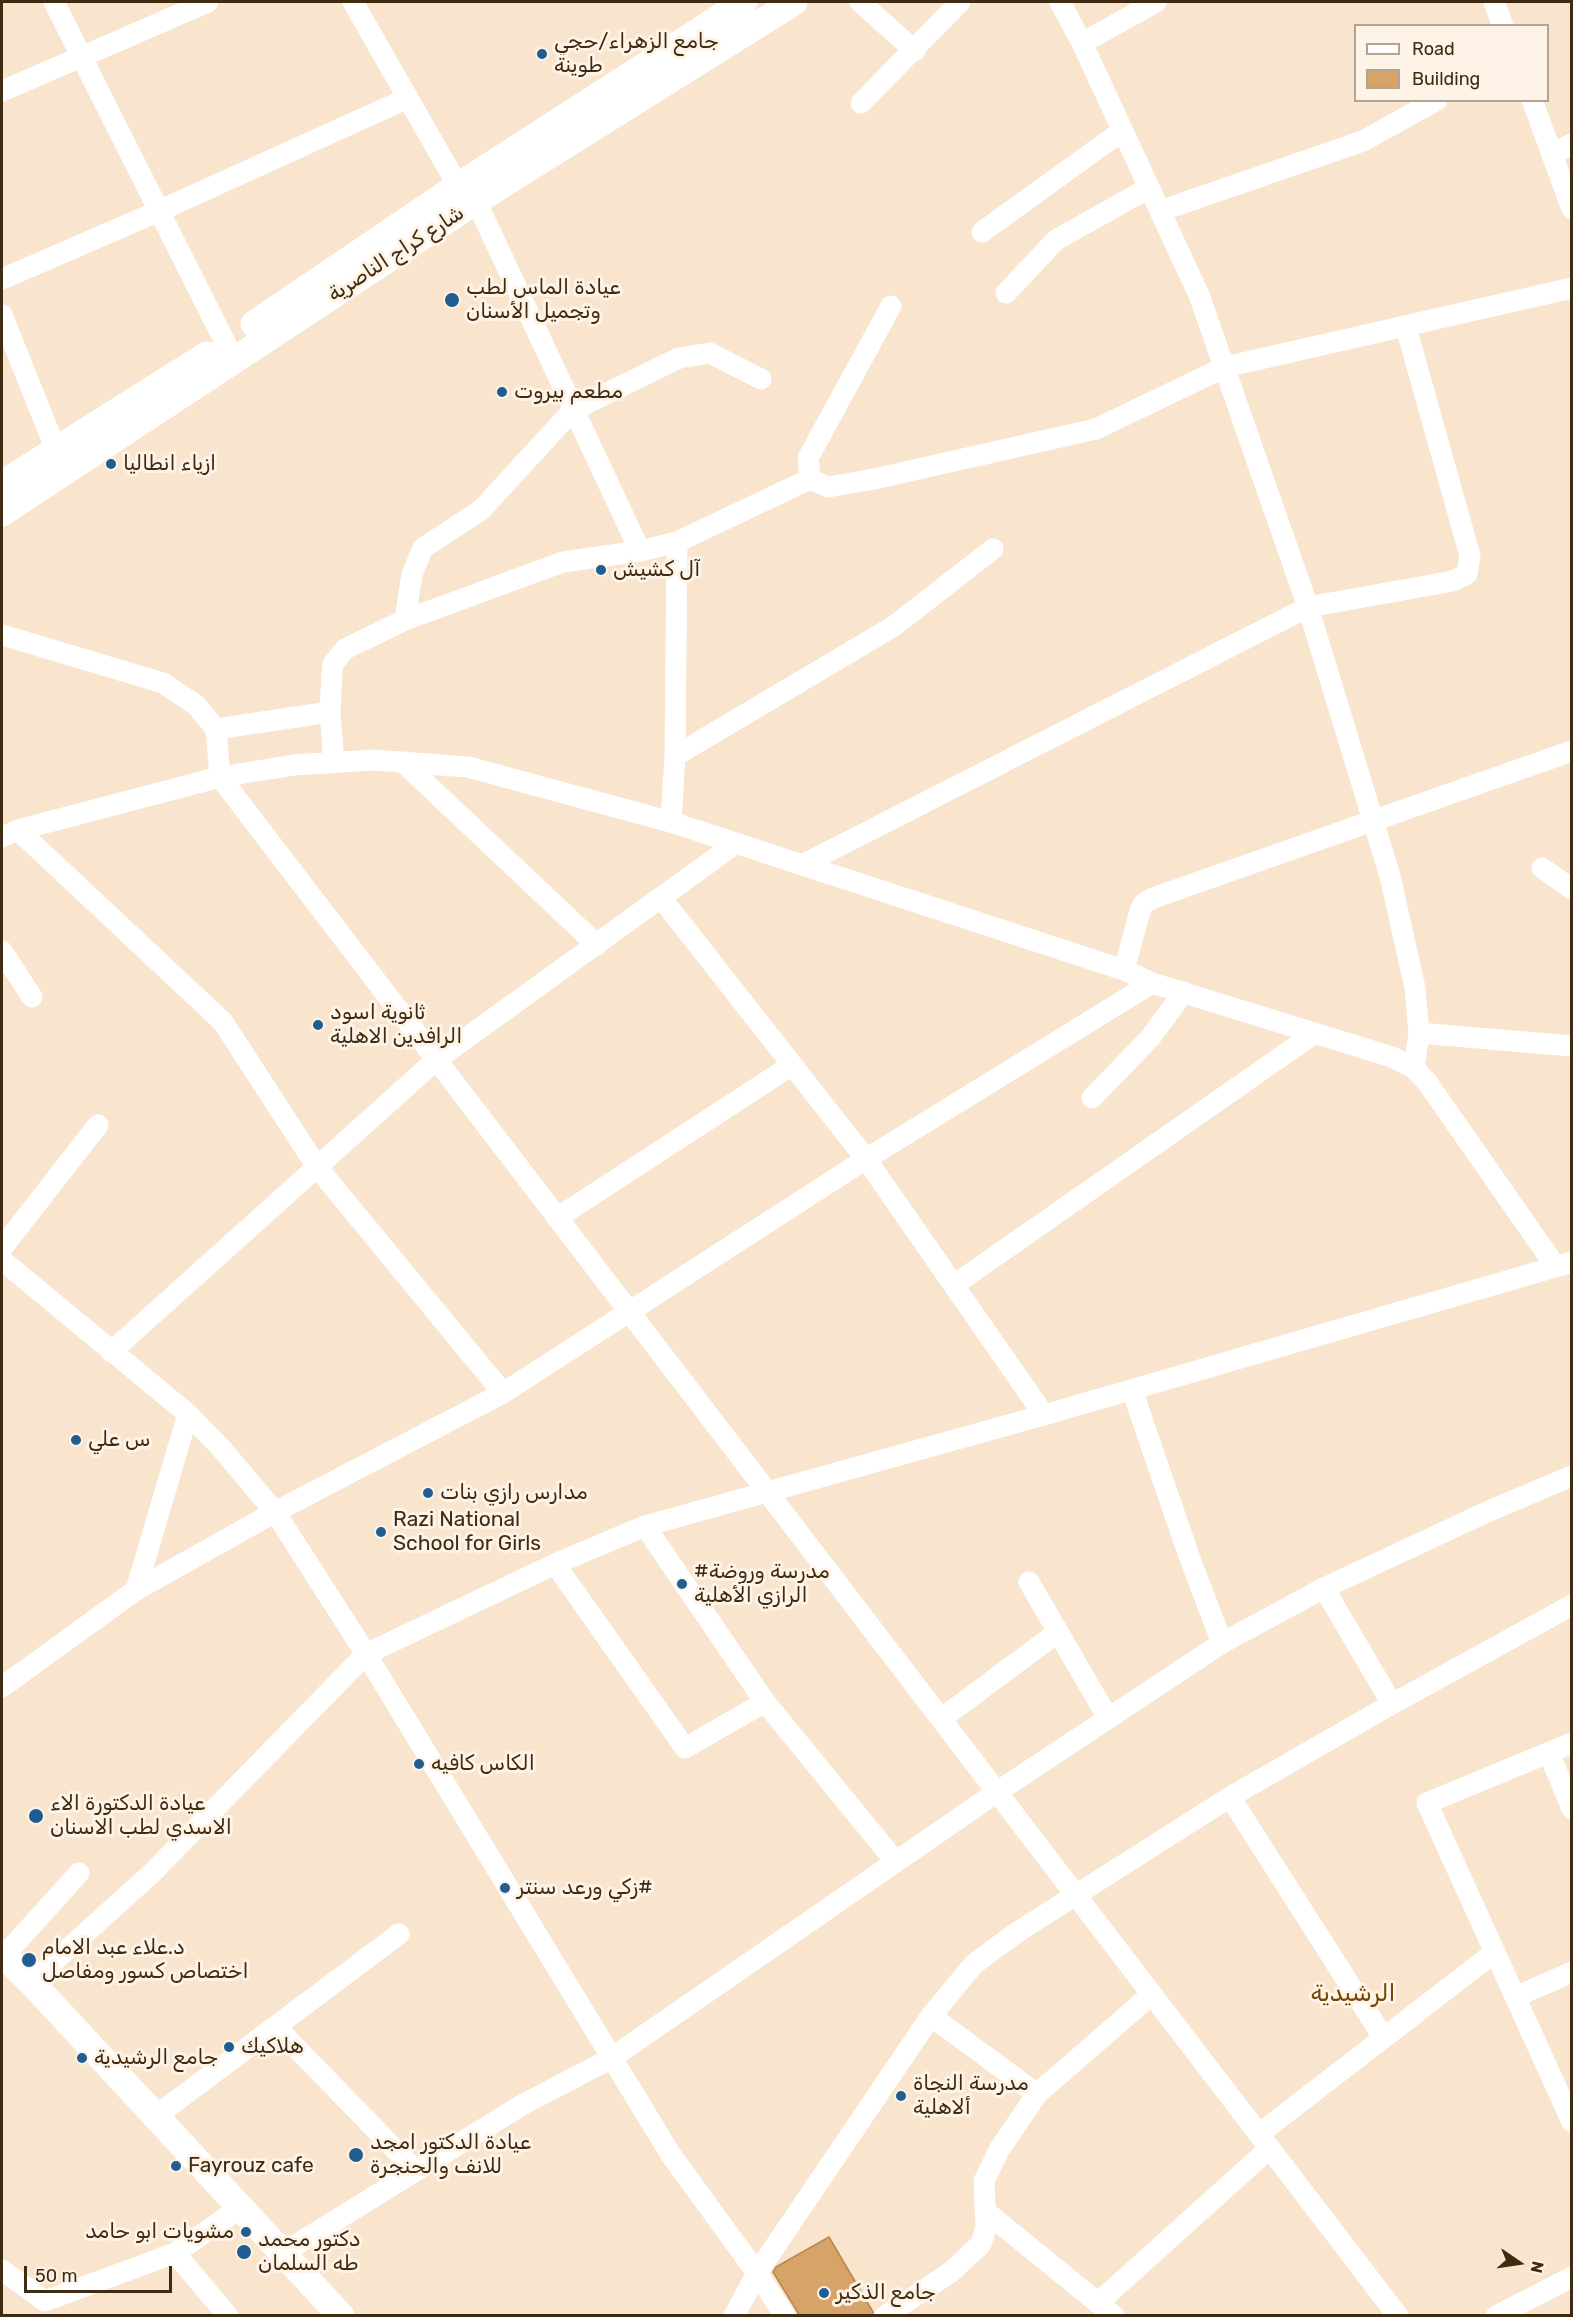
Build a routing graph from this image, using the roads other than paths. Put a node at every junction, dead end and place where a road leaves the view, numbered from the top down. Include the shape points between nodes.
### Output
1 (54, 2) edge
2 (208, 2) edge
3 (353, 2) edge
4 (744, 2) edge
5 (794, 2) edge
6 (860, 2) edge
7 (960, 2) edge
8 (1060, 2) edge
9 (1156, 2) edge
10 (1494, 2) edge
11 (1502, 24) edge
12 (1082, 44) junction
13 (915, 51) junction
14 (82, 56) junction
15 (2, 91) edge
16 (408, 98) junction
17 (1433, 102) edge
18 (1533, 102) edge
19 (861, 104) dead end
20 (1122, 131) junction
21 (1572, 144) edge
22 (1552, 154) junction
23 (1148, 189) junction
24 (467, 193) junction
25 (1572, 209) edge
26 (159, 211) junction
27 (1160, 212) junction
28 (982, 232) dead end
29 (2, 279) edge
30 (1572, 288) edge
31 (1006, 293) dead end
32 (891, 306) dead end
33 (2, 315) edge
34 (1406, 327) junction
35 (226, 344) junction
36 (1225, 367) junction
37 (761, 379) dead end
38 (573, 410) junction
39 (56, 450) junction
40 (810, 479) junction
41 (2, 484) edge
42 (2, 513) edge
43 (677, 542) junction
44 (993, 549) dead end
45 (640, 551) junction
46 (1308, 607) junction
47 (405, 620) junction
48 (2, 635) edge
49 (330, 712) junction
50 (216, 729) junction
51 (1572, 751) edge
52 (675, 756) junction
53 (334, 762) junction
54 (403, 762) junction
55 (220, 777) junction
56 (1373, 821) junction
57 (671, 822) junction
58 (7, 831) edge
59 (735, 844) junction
60 (804, 864) junction
61 (1542, 868) dead end
62 (1572, 889) edge
63 (662, 899) junction
64 (597, 945) junction
65 (2, 951) edge
66 (1124, 970) junction
67 (1152, 983) junction
68 (1184, 992) junction
69 (32, 997) dead end
70 (1315, 1033) junction
71 (1419, 1033) junction
72 (1572, 1046) edge
73 (436, 1060) junction
74 (792, 1065) junction
75 (1414, 1068) junction
76 (1092, 1098) dead end
77 (98, 1125) dead end
78 (866, 1159) junction
79 (317, 1167) junction
80 (557, 1218) junction
81 (2, 1248) edge
82 (2, 1260) edge
83 (1564, 1264) edge
84 (954, 1285) junction
85 (630, 1312) junction
86 (111, 1352) junction
87 (1132, 1390) junction
88 (503, 1393) junction
89 (188, 1414) junction
90 (1044, 1415) junction
91 (1572, 1476) edge
92 (768, 1494) junction
93 (275, 1512) junction
94 (645, 1526) junction
95 (555, 1564) junction
96 (1029, 1582) dead end
97 (1324, 1588) junction
98 (136, 1590) junction
99 (1572, 1605) edge
100 (1058, 1632) junction
101 (1222, 1643) junction
102 (366, 1654) junction
103 (2, 1687) edge
104 (765, 1702) junction
105 (1392, 1704) junction
106 (1108, 1718) junction
107 (941, 1719) junction
108 (1572, 1743) edge
109 (1548, 1753) junction
110 (996, 1792) junction
111 (1230, 1797) junction
112 (1572, 1809) edge
113 (895, 1861) junction
114 (80, 1873) dead end
115 (1075, 1894) junction
116 (399, 1934) dead end
117 (1495, 1952) junction
118 (2, 1955) edge
119 (1572, 1972) edge
120 (31, 1982) junction
121 (1152, 1994) junction
122 (1515, 1997) junction
123 (931, 2016) junction
124 (276, 2027) junction
125 (1383, 2037) junction
126 (610, 2059) junction
127 (1037, 2094) junction
128 (156, 2116) junction
129 (1572, 2122) edge
130 (1264, 2141) junction
131 (416, 2171) junction
132 (240, 2208) junction
133 (985, 2211) junction
134 (175, 2253) junction
135 (284, 2253) junction
136 (2, 2270) edge
137 (757, 2273) junction
138 (1572, 2277) edge
139 (45, 2301) junction
140 (1107, 2309) edge
141 (63, 2316) edge
142 (228, 2316) edge
143 (341, 2316) edge
144 (734, 2316) edge
145 (785, 2316) edge
146 (885, 2316) edge
147 (1398, 2316) edge
148 (1496, 2316) edge

1 - 14 street
2 - 14 street
3 - 16 street
4 - 24 main road, شارع كراج الناصرية
5 - 24 main road, شارع كراج الناصرية
6 - 13 street
7 - 13 street
8 - 12 street
9 - 12 street
10 - 11 street
12 - 20 street
13 - 19 street
14 - 15 street
14 - 26 street
16 - 24 street
16 - 26 street
17 - 27 street via 1363,141
18 - 22 street
20 - 23 street
20 - 28 street
21 - 22 street
22 - 25 street
23 - 27 street
23 - 31 street via 1056,240
24 - 35 main road, شارع كراج الناصرية
24 - 38 street
24 - 42 main road, شارع كراج الناصرية
26 - 29 street
26 - 35 street
27 - 36 street via 1199,295
30 - 34 street
32 - 40 street via 808,459
33 - 39 street
34 - 36 street
34 - 46 street via 1470,556 1467,574 1453,581
35 - 39 main road, شارع كراج الناصرية
36 - 40 street via 1096,429 874,479 828,487
36 - 46 street
37 - 38 street via 710,353 679,358
38 - 45 street
38 - 47 street via 481,510 423,548 412,574
39 - 41 main road, شارع كراج الناصرية
40 - 43 street
43 - 45 street
43 - 52 street
44 - 52 street via 894,626
45 - 47 street via 562,562
46 - 56 street
46 - 60 street
47 - 49 street via 338,656 332,673
48 - 50 street via 163,683 196,705
49 - 50 street
49 - 53 street
50 - 55 street
51 - 56 street
52 - 57 street
53 - 54 street
53 - 55 street
54 - 57 street via 468,767
54 - 64 street
55 - 58 street
55 - 73 street
56 - 66 street via 1144,903
56 - 71 street via 1390,876 1415,988
57 - 59 street
58 - 79 street via 223,1022
59 - 60 street
59 - 63 street
60 - 66 street
61 - 62 street
63 - 64 street
63 - 74 street
64 - 73 street
65 - 69 street
66 - 67 street
67 - 68 street
67 - 78 street
68 - 70 street
68 - 76 street via 1150,1038
70 - 75 street via 1392,1056
70 - 84 street
71 - 72 street
71 - 75 street
73 - 79 street
73 - 80 street
74 - 78 street
74 - 80 street
75 - 83 street
77 - 81 street
78 - 84 street
78 - 85 street
79 - 86 street
79 - 88 street
80 - 85 street
82 - 86 street
83 - 87 street
84 - 90 street
85 - 88 street
85 - 92 street
86 - 89 street
87 - 90 street
87 - 101 street
88 - 93 street
89 - 93 street
89 - 98 street
90 - 92 street
91 - 97 street
92 - 94 street
92 - 107 street
93 - 98 street
93 - 102 street
94 - 95 street
94 - 104 street
95 - 102 street
95 - 104 street via 685,1748
96 - 100 street
97 - 101 street
97 - 105 street
98 - 103 street
99 - 105 street
100 - 106 street
100 - 107 street
101 - 106 street
102 - 120 street via 151,1874
102 - 126 street
104 - 113 street
105 - 111 street
106 - 110 street
107 - 110 street
108 - 109 street
109 - 112 street
109 - 117 street via 1427,1803
110 - 113 street
110 - 115 street
111 - 115 street
111 - 125 street
113 - 126 street
114 - 118 street
115 - 121 street
115 - 123 street via 974,1964
116 - 124 street
117 - 122 street
117 - 125 street
118 - 120 main road
119 - 122 street
120 - 128 main road
121 - 127 street
121 - 130 street
122 - 129 street
123 - 127 street
123 - 137 street
124 - 128 street
124 - 131 street
125 - 130 street
126 - 131 street via 522,2105
126 - 137 street via 671,2155
127 - 133 street via 999,2150 984,2181
128 - 132 main road
130 - 140 street
130 - 147 street
131 - 135 street
132 - 134 street
132 - 135 main road
133 - 140 street
133 - 146 street via 986,2228 981,2244 951,2272
134 - 139 street
134 - 142 street
135 - 143 main road
136 - 139 street
137 - 144 street
137 - 145 street
138 - 148 street
139 - 141 street

